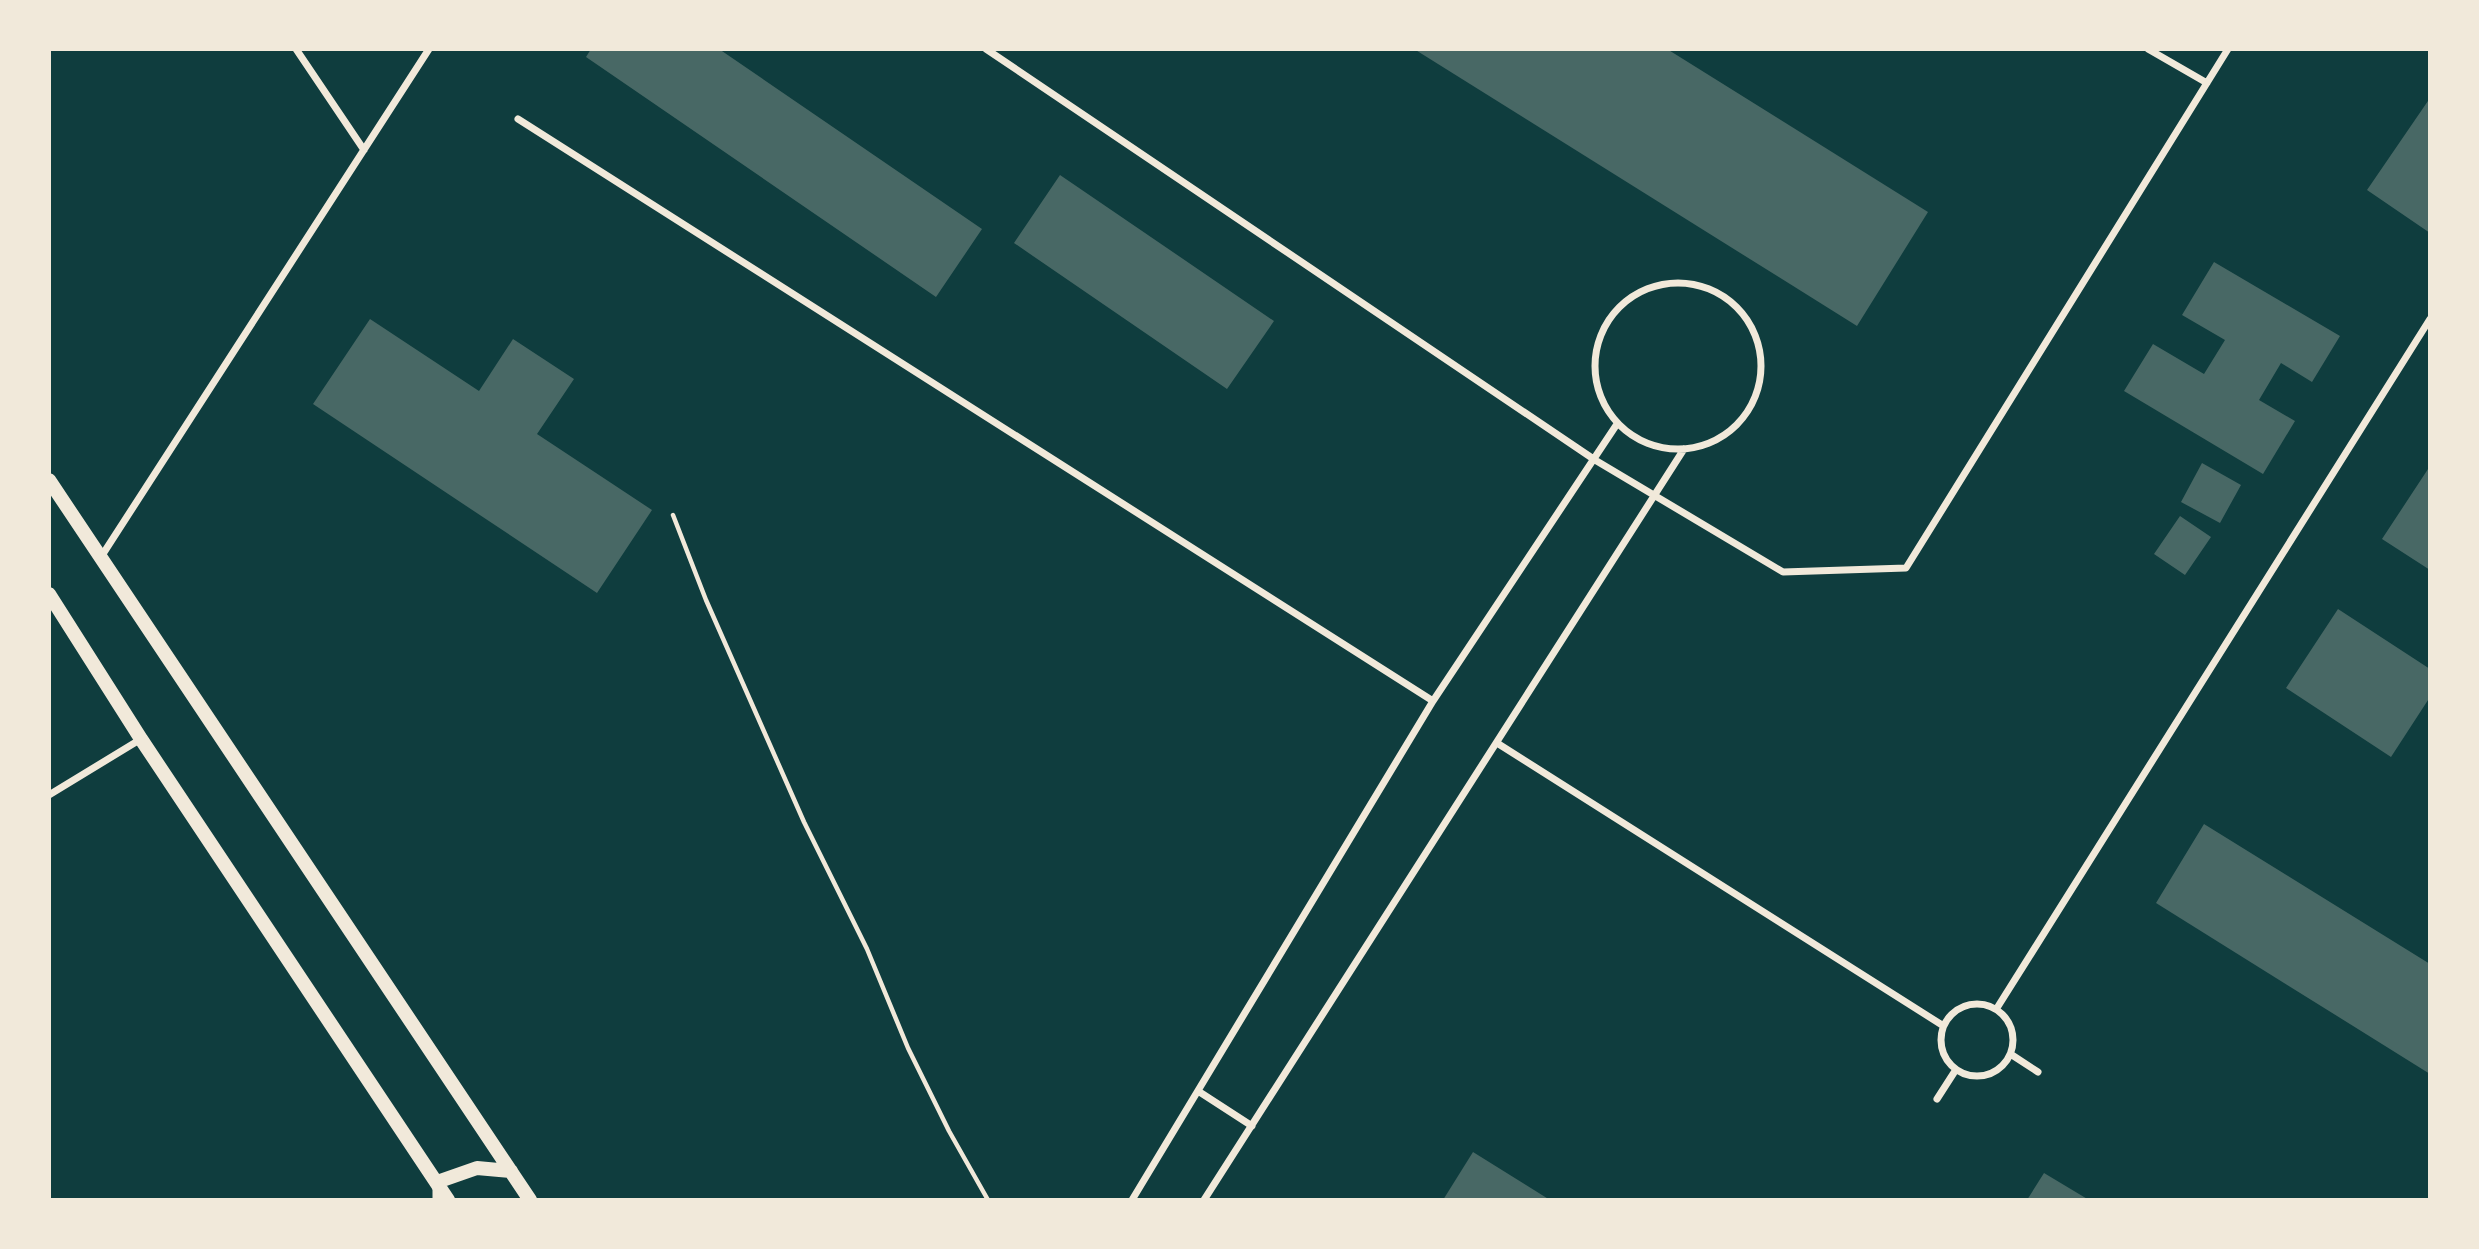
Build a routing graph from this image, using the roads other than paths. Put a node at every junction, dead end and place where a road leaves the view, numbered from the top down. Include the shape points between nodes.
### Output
1 (296, 49) edge
2 (429, 49) edge
3 (986, 49) edge
4 (2148, 49) edge
5 (2228, 49) edge
6 (2207, 83) junction
7 (518, 119) dead end
8 (364, 150) junction
9 (2430, 320) edge
10 (1617, 424) junction
11 (1684, 449) junction
12 (1595, 460) junction
13 (49, 480) edge
14 (1653, 496) junction
15 (101, 558) junction
16 (49, 594) edge
17 (1433, 701) junction
18 (141, 739) junction
19 (1497, 743) junction
20 (49, 795) edge
21 (1997, 1009) junction
22 (1942, 1025) junction
23 (2012, 1055) junction
24 (1955, 1071) junction
25 (2038, 1072) dead end
26 (1198, 1091) junction
27 (1937, 1099) dead end
28 (1252, 1126) junction
29 (511, 1171) junction
30 (436, 1182) junction
31 (436, 1200) edge
32 (448, 1200) edge
33 (530, 1200) edge
34 (1132, 1200) edge
35 (1204, 1200) edge

1 - 8 street
2 - 8 street
3 - 12 street
4 - 6 street
5 - 6 street
6 - 14 street via 1906,568 1783,572
7 - 17 street
8 - 15 street
9 - 21 street
10 - 11 street via 1637,439
10 - 11 street via 1595,380 1595,354 1602,330 1635,294 1658,284 1707,288 1729,300 1746,319 1758,341 1762,365 1758,390 1747,413 1709,444
10 - 12 street
11 - 14 street
12 - 14 street
12 - 17 street
13 - 15 main road
14 - 19 street
15 - 29 main road
16 - 18 main road
17 - 26 street
18 - 20 street
18 - 30 main road
19 - 22 street
19 - 28 street
21 - 22 street via 1966,1004
21 - 23 street via 2013,1029
22 - 24 street via 1940,1050
23 - 24 street via 1988,1077
23 - 25 street
24 - 27 street
26 - 28 street
26 - 34 street
28 - 35 street
29 - 30 main road via 477,1168
29 - 33 main road
30 - 31 street
30 - 32 main road

